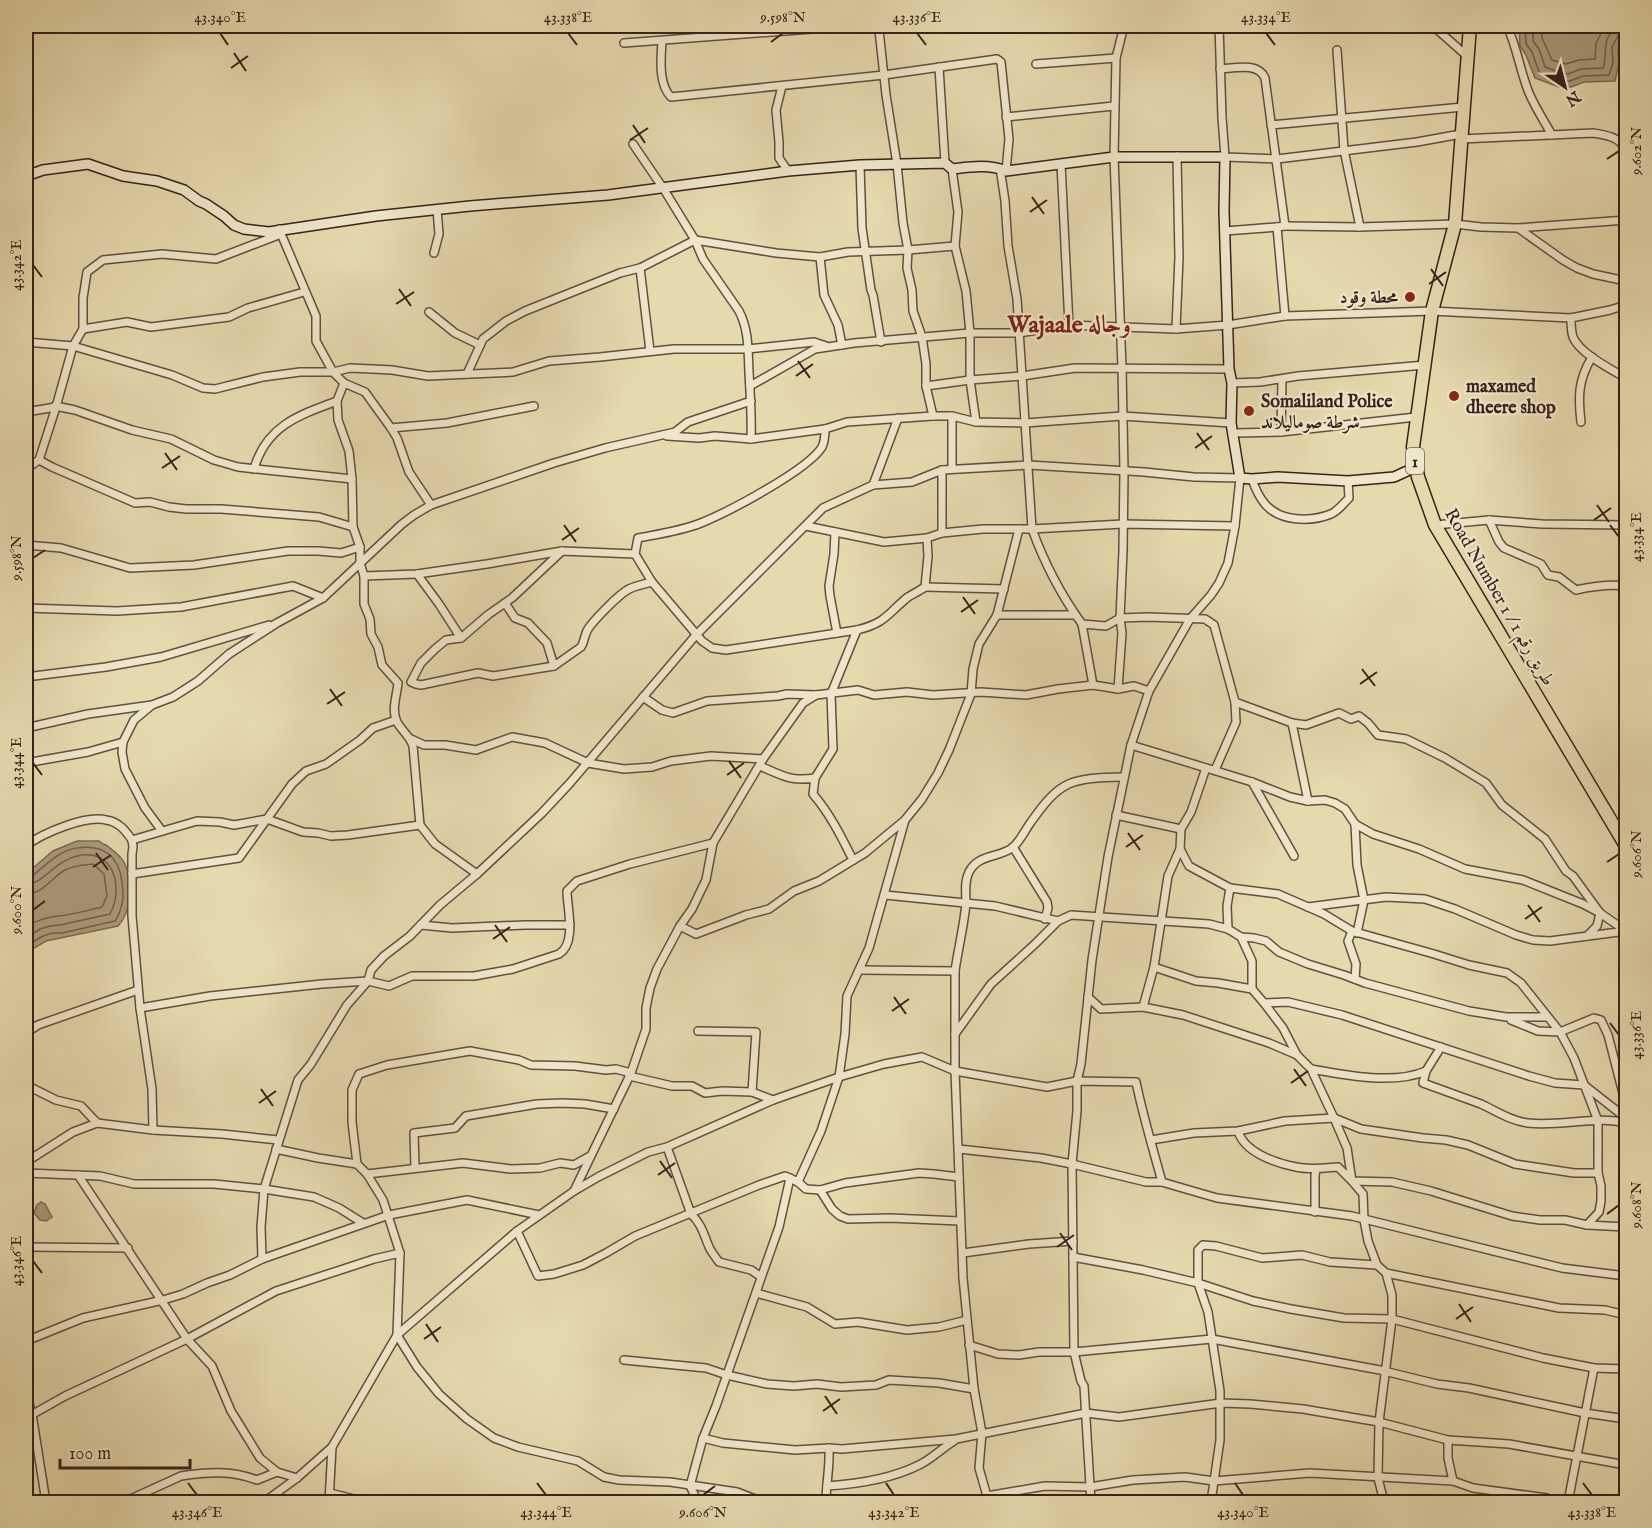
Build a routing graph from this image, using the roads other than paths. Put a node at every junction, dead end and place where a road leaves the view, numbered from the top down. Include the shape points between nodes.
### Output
1 (852, 26) edge
2 (878, 26) edge
3 (1124, 26) edge
4 (1219, 26) edge
5 (1433, 26) edge
6 (1470, 26) edge
7 (1508, 26) edge
8 (662, 41) junction
9 (624, 43) dead end
10 (1337, 50) dead end
11 (1467, 56) junction
12 (1116, 58) junction
13 (1036, 64) dead end
14 (939, 67) junction
15 (1220, 69) junction
16 (884, 75) junction
17 (782, 86) junction
18 (1114, 106) junction
19 (1463, 108) junction
20 (1006, 117) junction
21 (1342, 118) junction
22 (1271, 125) junction
23 (1552, 135) junction
24 (1461, 136) junction
25 (633, 144) dead end
26 (1344, 150) junction
27 (1626, 150) edge
28 (1177, 156) junction
29 (1113, 157) junction
30 (1225, 157) junction
31 (1277, 159) junction
32 (897, 164) junction
33 (1060, 164) junction
34 (860, 165) junction
35 (949, 166) junction
36 (1003, 170) junction
37 (788, 171) junction
38 (26, 176) edge
39 (663, 188) junction
40 (437, 209) junction
41 (1626, 220) edge
42 (1455, 224) junction
43 (1281, 227) junction
44 (1360, 227) junction
45 (1518, 228) junction
46 (1225, 231) junction
47 (280, 232) junction
48 (695, 240) junction
49 (955, 246) junction
50 (908, 250) junction
51 (865, 252) junction
52 (434, 253) dead end
53 (820, 257) junction
54 (640, 267) junction
55 (1626, 281) edge
56 (304, 292) junction
57 (1626, 305) edge
58 (1432, 311) junction
59 (429, 312) dead end
60 (1285, 316) junction
61 (1571, 318) junction
62 (1069, 325) junction
63 (1228, 325) junction
64 (1121, 326) junction
65 (83, 329) junction
66 (1176, 329) junction
67 (970, 333) junction
68 (1019, 333) junction
69 (921, 337) junction
70 (26, 342) edge
71 (881, 342) junction
72 (480, 345) junction
73 (842, 345) junction
74 (73, 346) junction
75 (830, 347) junction
76 (748, 349) junction
77 (650, 351) junction
78 (1592, 357) junction
79 (1425, 365) junction
80 (1122, 368) junction
81 (1229, 369) junction
82 (333, 372) junction
83 (467, 374) junction
84 (1023, 376) junction
85 (1626, 378) edge
86 (1282, 379) junction
87 (970, 380) junction
88 (344, 383) junction
89 (1232, 383) junction
90 (750, 386) junction
91 (926, 386) junction
92 (338, 401) junction
93 (751, 402) junction
94 (56, 406) junction
95 (534, 406) dead end
96 (26, 412) edge
97 (933, 416) junction
98 (952, 416) junction
99 (1122, 416) junction
100 (1416, 417) junction
101 (898, 418) junction
102 (976, 422) junction
103 (1581, 422) dead end
104 (1025, 423) junction
105 (1231, 423) junction
106 (391, 428) junction
107 (825, 429) junction
108 (1281, 432) junction
109 (1233, 433) junction
110 (655, 436) junction
111 (751, 439) junction
112 (39, 460) junction
113 (1029, 465) junction
114 (1416, 467) junction
115 (26, 469) edge
116 (254, 469) junction
117 (952, 469) junction
118 (942, 470) junction
119 (1124, 471) junction
120 (1240, 478) junction
121 (352, 479) junction
122 (1252, 479) junction
123 (1348, 481) junction
124 (873, 485) junction
125 (431, 505) junction
126 (1489, 520) junction
127 (1123, 524) junction
128 (1435, 525) junction
129 (1626, 525) edge
130 (806, 526) junction
131 (1235, 526) junction
132 (353, 527) junction
133 (1019, 529) junction
134 (1032, 529) junction
135 (835, 532) junction
136 (942, 533) junction
137 (927, 538) junction
138 (26, 545) edge
139 (360, 547) junction
140 (562, 551) junction
141 (635, 554) junction
142 (360, 563) junction
143 (417, 574) junction
144 (364, 576) junction
145 (652, 582) junction
146 (1626, 586) edge
147 (925, 587) junction
148 (1004, 589) junction
149 (323, 598) junction
150 (505, 603) junction
151 (26, 608) edge
152 (997, 615) junction
153 (1075, 615) junction
154 (1120, 618) junction
155 (1190, 619) junction
156 (277, 622) junction
157 (1082, 624) junction
158 (857, 630) junction
159 (837, 633) junction
160 (696, 635) junction
161 (461, 638) junction
162 (554, 666) junction
163 (26, 677) edge
164 (413, 677) junction
165 (398, 683) junction
166 (1093, 685) junction
167 (1118, 689) junction
168 (1149, 691) junction
169 (831, 694) junction
170 (971, 694) junction
171 (816, 695) junction
172 (643, 697) junction
173 (1235, 702) junction
174 (152, 705) junction
175 (396, 720) junction
176 (1292, 723) junction
177 (26, 728) edge
178 (411, 739) junction
179 (123, 742) junction
180 (1131, 745) junction
181 (26, 763) edge
182 (588, 763) junction
183 (761, 763) junction
184 (1206, 768) junction
185 (1215, 770) junction
186 (1124, 777) junction
187 (815, 778) junction
188 (1252, 782) junction
189 (1308, 801) junction
190 (1116, 814) junction
191 (267, 819) junction
192 (905, 820) junction
193 (1355, 824) junction
194 (420, 825) junction
195 (1180, 829) junction
196 (162, 831) junction
197 (132, 840) junction
198 (713, 843) junction
199 (26, 846) edge
200 (1626, 846) edge
201 (1013, 847) junction
202 (1180, 849) junction
203 (1294, 856) dead end
204 (853, 860) junction
205 (132, 874) junction
206 (477, 874) junction
207 (1230, 888) junction
208 (885, 895) junction
209 (1364, 900) junction
210 (966, 903) junction
211 (1308, 907) junction
212 (1600, 914) junction
213 (1098, 916) junction
214 (1045, 919) junction
215 (1058, 921) junction
216 (1160, 922) junction
217 (421, 925) junction
218 (570, 925) junction
219 (680, 926) junction
220 (1228, 929) junction
221 (1626, 931) edge
222 (1354, 932) junction
223 (1241, 936) junction
224 (1587, 936) junction
225 (1154, 967) junction
226 (859, 970) junction
227 (955, 971) junction
228 (1355, 979) junction
229 (368, 981) junction
230 (1252, 989) junction
231 (138, 990) junction
232 (1088, 997) junction
233 (1264, 1003) junction
234 (1143, 1007) junction
235 (140, 1008) junction
236 (1506, 1017) junction
237 (1547, 1017) junction
238 (698, 1030) dead end
239 (1560, 1032) junction
240 (26, 1033) edge
241 (955, 1035) junction
242 (1441, 1047) junction
243 (1297, 1055) junction
244 (1311, 1069) junction
245 (955, 1071) junction
246 (1426, 1071) junction
247 (630, 1074) junction
248 (839, 1077) junction
249 (1077, 1081) junction
250 (26, 1085) edge
251 (1584, 1085) junction
252 (752, 1092) junction
253 (773, 1100) junction
254 (1626, 1105) edge
255 (614, 1109) junction
256 (1334, 1118) junction
257 (1626, 1118) edge
258 (1598, 1121) junction
259 (1626, 1123) edge
260 (97, 1124) junction
261 (153, 1130) junction
262 (1238, 1131) junction
263 (278, 1140) junction
264 (1151, 1140) junction
265 (667, 1147) junction
266 (276, 1149) junction
267 (958, 1149) junction
268 (590, 1156) junction
269 (26, 1162) edge
270 (357, 1164) junction
271 (1072, 1164) junction
272 (415, 1168) junction
273 (1316, 1169) junction
274 (26, 1173) edge
275 (1598, 1173) junction
276 (367, 1174) junction
277 (78, 1175) junction
278 (959, 1177) junction
279 (790, 1178) junction
280 (1352, 1181) junction
281 (798, 1182) junction
282 (1162, 1182) junction
283 (264, 1189) junction
284 (820, 1190) junction
285 (574, 1191) junction
286 (1315, 1212) junction
287 (691, 1214) junction
288 (389, 1215) junction
289 (539, 1215) junction
290 (1364, 1220) junction
291 (960, 1221) junction
292 (363, 1223) junction
293 (1587, 1225) junction
294 (1626, 1227) edge
295 (517, 1231) junction
296 (1073, 1241) junction
297 (26, 1247) edge
298 (128, 1248) junction
299 (400, 1253) junction
300 (963, 1253) junction
301 (1073, 1257) junction
302 (262, 1258) junction
303 (1377, 1265) junction
304 (1386, 1273) junction
305 (760, 1276) junction
306 (1626, 1276) edge
307 (1198, 1283) junction
308 (756, 1293) junction
309 (163, 1300) junction
310 (1626, 1315) edge
311 (1392, 1319) junction
312 (967, 1320) junction
313 (397, 1335) junction
314 (187, 1339) junction
315 (1212, 1339) junction
316 (26, 1341) edge
317 (969, 1345) junction
318 (1074, 1352) junction
319 (624, 1360) dead end
320 (1594, 1368) junction
321 (1626, 1369) edge
322 (1386, 1372) junction
323 (726, 1375) junction
324 (974, 1389) junction
325 (26, 1393) edge
326 (1221, 1403) junction
327 (1086, 1413) junction
328 (1585, 1413) junction
329 (29, 1416) edge
330 (1626, 1419) edge
331 (1379, 1422) junction
332 (982, 1433) junction
333 (703, 1438) junction
334 (956, 1439) junction
335 (1448, 1440) junction
336 (332, 1447) junction
337 (829, 1448) junction
338 (1577, 1455) junction
339 (1626, 1465) edge
340 (277, 1472) junction
341 (297, 1478) junction
342 (1378, 1478) junction
343 (1214, 1481) junction
344 (1453, 1481) junction
345 (690, 1486) junction
346 (827, 1486) junction
347 (1090, 1487) junction
348 (330, 1493) junction
349 (986, 1499) edge
350 (46, 1503) edge
351 (124, 1503) edge
352 (264, 1503) edge
353 (329, 1503) edge
354 (366, 1503) edge
355 (694, 1503) edge
356 (762, 1503) edge
357 (826, 1503) edge
358 (1091, 1503) edge
359 (1211, 1503) edge
360 (1384, 1503) edge
361 (1554, 1503) edge
362 (1568, 1503) edge

1 - 8 street
2 - 16 street
3 - 12 street
4 - 15 street
5 - 11 street
6 - 11 highway, Road Number 1 / طريق رقم 1 / 1
7 - 23 street via 1530,96
8 - 9 street
8 - 17 street via 662,75 665,91 671,97
10 - 21 street
11 - 19 highway, Road Number 1 / طريق رقم 1 / 1
12 - 13 street
12 - 18 street
14 - 16 street
14 - 20 street via 997,59
14 - 35 street
15 - 22 street via 1260,70 1266,83
15 - 30 street
16 - 17 street
16 - 32 street
17 - 37 street via 776,110 778,158
18 - 20 street
18 - 29 street
19 - 21 street
19 - 24 highway, Road Number 1 / طريق رقم 1 / 1
20 - 36 street via 1009,140
21 - 22 street
21 - 26 street
22 - 31 street
23 - 24 street
23 - 27 street via 1605,135 1623,144
24 - 26 street
24 - 42 highway, Road Number 1 / طريق رقم 1 / 1
25 - 39 street
26 - 31 street
26 - 44 street
28 - 29 street
28 - 30 street
28 - 66 street
29 - 33 street
29 - 64 street
30 - 31 street
30 - 46 street
31 - 43 street
32 - 34 street
32 - 35 street
32 - 50 street
33 - 36 street
33 - 62 street
34 - 37 street
34 - 51 street
35 - 36 street
35 - 49 street via 958,212
36 - 68 street
37 - 39 street
38 - 47 street via 88,164 184,190 244,230
39 - 40 street
39 - 48 street
40 - 47 street
40 - 52 street via 439,234
41 - 45 street
42 - 44 street
42 - 45 street
42 - 58 highway, Road Number 1 / طريق رقم 1 / 1
43 - 44 street
43 - 46 street
43 - 60 street
45 - 55 street via 1577,268
46 - 63 street
47 - 56 street
47 - 65 street via 216,259 162,254 103,260 87,272 82,298
48 - 53 street
48 - 54 street
48 - 76 street via 703,260 739,311
49 - 50 street
49 - 67 street via 966,291
50 - 51 street
50 - 69 street via 913,311
51 - 53 street
51 - 71 street
53 - 73 street via 824,295 838,325
54 - 72 street via 516,315 488,334
54 - 77 street
56 - 65 street via 229,317 151,327 127,322
56 - 82 street via 316,316 316,341
57 - 61 street
58 - 60 street
58 - 61 street
58 - 79 highway, Road Number 1 / طريق رقم 1 / 1
59 - 72 street via 455,333
60 - 63 street
61 - 78 street via 1574,340
62 - 64 street
62 - 68 street
63 - 66 street
63 - 81 street
64 - 66 street
64 - 80 street
65 - 74 street
67 - 68 street
67 - 69 street
67 - 87 street
68 - 84 street
69 - 71 street
69 - 91 street
70 - 74 street
71 - 73 street
72 - 83 street
73 - 75 street
74 - 82 street via 203,388 300,372
74 - 94 street
75 - 76 street via 814,342
75 - 90 street via 815,349
76 - 77 street
76 - 90 street
77 - 83 street via 549,361 513,372
78 - 85 street
78 - 103 street via 1580,388
79 - 86 street
79 - 100 highway, Road Number 1 / طريق رقم 1 / 1
80 - 81 street
80 - 84 street via 1075,368
80 - 99 street
81 - 89 street
82 - 83 street via 350,368 392,369 428,376
82 - 88 street
84 - 87 street
84 - 104 street
86 - 89 street
86 - 108 street
87 - 91 street
87 - 102 street
88 - 92 street
88 - 106 street via 365,392
89 - 105 street
90 - 93 street
91 - 97 street
92 - 116 street via 306,412 275,431 258,454
92 - 121 street via 338,420 349,451
93 - 110 street
93 - 111 street
94 - 96 street
94 - 112 street
94 - 116 street via 171,439 226,464
95 - 106 street via 447,423
97 - 98 street
97 - 101 street
98 - 102 street
98 - 117 street
99 - 104 street
99 - 105 street
99 - 119 street
100 - 108 street
100 - 114 highway, Road Number 1 / طريق رقم 1 / 1
101 - 107 street via 847,422
101 - 124 street
102 - 104 street
104 - 113 street
105 - 109 street
106 - 125 street via 409,472
107 - 111 street
107 - 141 street via 820,449 795,471 701,523 638,538
108 - 109 street
109 - 120 street
110 - 111 street
110 - 125 street via 554,463
112 - 115 street
112 - 132 street via 135,503 319,517
113 - 117 street
113 - 119 street
113 - 134 street
114 - 123 street via 1394,477
114 - 128 highway, Road Number 1 / طريق رقم 1 / 1
116 - 121 street
117 - 118 street
118 - 124 street via 912,482
118 - 136 street
119 - 120 street
119 - 127 street
120 - 122 street
120 - 131 street
121 - 132 street
122 - 123 street
122 - 123 street via 1266,506 1294,519 1334,513 1349,498
124 - 130 street via 823,508
125 - 142 street via 402,524
126 - 128 street
126 - 129 street
126 - 146 street via 1504,548 1541,564 1548,575 1559,577 1576,590 1611,584
127 - 131 street
127 - 134 street
127 - 154 street
128 - 200 highway, Road Number 1 / طريق رقم 1 / 1
130 - 135 street
130 - 160 street
131 - 155 street via 1224,574
132 - 139 street
133 - 134 street
133 - 136 street
133 - 148 street
134 - 153 street
135 - 137 street via 884,542
135 - 159 street via 829,586
136 - 137 street
137 - 147 street
138 - 139 street via 61,548 130,568 194,565 288,551 341,553
139 - 142 street
140 - 141 street
140 - 143 street
140 - 150 street
141 - 145 street
142 - 144 street
142 - 149 street
143 - 144 street
143 - 161 street
144 - 165 street via 364,604 371,634 382,665
145 - 160 street
145 - 162 street via 629,589 591,626 582,647
147 - 148 street
147 - 158 street via 879,623
148 - 152 street
149 - 151 street via 293,586 181,607
149 - 156 street
150 - 161 street
150 - 162 street via 515,618 528,623 547,643
152 - 153 street
152 - 170 street via 979,644
153 - 157 street
154 - 155 street
154 - 157 street via 1106,626
154 - 167 street
155 - 168 street
155 - 173 street via 1205,619 1215,626
156 - 163 street via 161,657
156 - 174 street via 229,654 198,681
157 - 166 street
158 - 159 street
158 - 169 street
159 - 160 street via 726,650 712,648
160 - 172 street
161 - 164 street via 446,640 421,663
162 - 164 street via 493,676 478,673 421,685 411,682
164 - 165 street
165 - 175 street
166 - 167 street
166 - 170 street via 1026,695
167 - 168 street via 1134,686
168 - 180 street
169 - 170 street via 858,690 874,695
169 - 171 street
169 - 187 street via 833,749
170 - 192 street via 938,773
171 - 172 street via 707,701 673,713
171 - 183 street via 803,703
172 - 182 street
173 - 176 street
173 - 185 street via 1236,722
174 - 177 street
174 - 179 street via 134,720
175 - 178 street
175 - 191 street via 373,728 326,764 306,771
176 - 189 street
176 - 212 street via 1306,725 1339,713 1351,719 1359,716 1378,735 1406,739 1486,783 1502,805 1545,839
178 - 182 street via 424,745 477,750 512,737 545,743
178 - 194 street
179 - 181 street
179 - 196 street via 125,769 150,817
180 - 184 street
180 - 186 street
182 - 183 street via 624,769 711,756
182 - 206 street
183 - 187 street via 795,779
183 - 198 street
184 - 185 street
184 - 195 street via 1191,812
185 - 188 street
186 - 190 street
186 - 201 street via 1086,779 1062,787 1047,800
187 - 204 street via 813,794 827,811
188 - 189 street
188 - 203 street
189 - 193 street via 1335,803 1346,810
190 - 195 street
190 - 213 street
191 - 194 street via 303,832 331,836
191 - 196 street via 234,825 197,821
191 - 205 street via 239,858
192 - 204 street
192 - 208 street
193 - 209 street
193 - 212 street via 1465,869 1523,880
194 - 206 street via 435,844
195 - 202 street
196 - 197 street
197 - 199 street via 124,828 98,818 46,833
197 - 205 street
198 - 218 street via 574,883 567,891
198 - 219 street via 706,879
201 - 210 street via 978,860 965,883
201 - 214 street via 1047,902
202 - 207 street via 1189,866
202 - 216 street via 1168,876
204 - 219 street via 769,909 696,934
205 - 231 street
206 - 217 street
207 - 211 street via 1278,894
207 - 220 street
208 - 210 street
208 - 226 street
209 - 211 street
209 - 222 street
209 - 224 street via 1425,899 1533,940
210 - 214 street
210 - 227 street
211 - 222 street
212 - 221 street
212 - 224 street via 1598,926
213 - 215 street via 1071,915
213 - 216 street
213 - 232 street
214 - 215 street
215 - 241 street via 991,984
216 - 220 street via 1209,924
216 - 225 street
217 - 218 street
217 - 229 street via 384,956 371,970
218 - 229 street via 564,951 513,969 474,976 412,976 389,986
219 - 247 street via 650,988 646,1029
220 - 223 street
221 - 224 street
222 - 228 street via 1348,941 1356,964
222 - 237 street via 1507,973 1521,983
223 - 228 street via 1266,941 1279,952
223 - 230 street via 1252,961
225 - 230 street via 1196,981
225 - 234 street
226 - 227 street
226 - 248 street via 847,996
227 - 241 street
228 - 236 street via 1469,1011
229 - 235 street via 210,996
229 - 263 street via 347,1005 298,1080
230 - 233 street
231 - 235 street
231 - 240 street via 38,1025
232 - 234 street via 1101,1010
232 - 249 street
233 - 242 street via 1288,1002 1316,1008
233 - 243 street
234 - 243 street via 1183,1015
235 - 261 street via 152,1089
236 - 237 street
236 - 239 street via 1539,1031
237 - 239 street
238 - 252 street via 756,1032
239 - 251 street
239 - 254 street via 1594,1018 1601,1020
241 - 245 street
242 - 246 street
242 - 251 street via 1555,1083
243 - 244 street
244 - 246 street via 1355,1076 1403,1077
244 - 256 street
245 - 248 street via 922,1057
245 - 249 street via 1047,1087
245 - 267 street
246 - 258 street via 1423,1083 1515,1120 1540,1124
247 - 252 street via 665,1085 692,1086 705,1093
247 - 255 street
247 - 270 street via 616,1069 531,1065 470,1051 387,1065 359,1074 352,1090
248 - 253 street
248 - 281 street
249 - 264 street via 1136,1082
249 - 271 street
250 - 260 street via 56,1100 81,1106
251 - 257 street
251 - 258 street
252 - 253 street
253 - 265 street
255 - 268 street
255 - 272 street via 585,1104 537,1104 466,1116 455,1128 414,1133
256 - 262 street via 1286,1121
256 - 275 street via 1361,1129 1468,1145 1515,1164
256 - 280 street via 1347,1148
258 - 259 street
258 - 275 street
260 - 261 street
260 - 269 street via 73,1132
261 - 263 street
262 - 264 street
262 - 273 street via 1254,1151 1296,1167
263 - 266 street
264 - 282 street
265 - 285 street via 648,1152
265 - 287 street
266 - 270 street
266 - 283 street
267 - 271 street
267 - 278 street
268 - 272 street via 574,1165 560,1163 540,1168 463,1163
268 - 285 street
270 - 276 street
271 - 282 street via 1146,1182
271 - 296 street
272 - 276 street
273 - 280 street via 1338,1167
273 - 286 street
274 - 277 street
275 - 293 street via 1599,1212
276 - 288 street
277 - 283 street via 134,1184 214,1184
277 - 298 street
278 - 284 street via 919,1173
278 - 291 street
279 - 281 street
279 - 287 street via 785,1176 759,1185
279 - 305 street via 779,1227
280 - 290 street via 1363,1194
280 - 293 street via 1392,1182 1512,1216
281 - 284 street via 806,1189
282 - 286 street via 1217,1198
283 - 292 street via 314,1197
283 - 302 street
284 - 291 street via 832,1209 848,1219
285 - 289 street
286 - 290 street
287 - 295 street via 635,1236 583,1265 538,1276
287 - 305 street via 719,1262
288 - 289 street via 467,1200
288 - 292 street
288 - 299 street
289 - 295 street
290 - 303 street
290 - 306 street via 1562,1268
291 - 300 street
292 - 302 street
293 - 294 street
295 - 313 street
296 - 300 street
296 - 301 street
297 - 298 street
298 - 309 street
299 - 313 street
299 - 314 street via 276,1291
300 - 312 street
301 - 307 street
301 - 318 street
302 - 309 street via 230,1275
303 - 304 street
303 - 307 street via 1330,1262 1302,1255 1262,1258 1203,1245 1198,1250
304 - 310 street via 1559,1308
304 - 311 street via 1392,1294
305 - 308 street
307 - 311 street via 1290,1309 1344,1318
307 - 315 street
308 - 312 street via 807,1307 835,1324 858,1322 907,1330
308 - 323 street
309 - 314 street
309 - 316 street via 83,1318
311 - 320 street via 1543,1359
311 - 322 street
312 - 317 street
313 - 336 street
313 - 345 street via 440,1394 494,1438 578,1461 604,1477
314 - 329 street
314 - 340 street via 212,1366 231,1411 260,1458
315 - 318 street
315 - 322 street
315 - 326 street
317 - 318 street via 998,1354
317 - 324 street
318 - 327 street via 1084,1386
319 - 323 street via 705,1368
320 - 321 street
320 - 328 street
322 - 328 street
322 - 331 street
323 - 324 street via 794,1386 876,1385 889,1380
323 - 333 street
324 - 332 street
325 - 329 street
326 - 327 street via 1119,1417
326 - 331 street via 1303,1409
326 - 343 street
327 - 332 street
327 - 347 street
328 - 330 street
328 - 338 street
329 - 350 street
331 - 335 street
331 - 342 street
332 - 334 street
332 - 349 street via 979,1468
333 - 337 street via 795,1450
333 - 345 street
334 - 337 street
334 - 346 street via 920,1465 898,1474
335 - 338 street via 1509,1444
335 - 344 street
336 - 341 street
336 - 348 street
337 - 346 street
338 - 339 street
338 - 362 street
340 - 341 street
340 - 351 street via 257,1480 213,1472 180,1476
341 - 352 street
342 - 343 street via 1310,1473
342 - 344 street
342 - 360 street
343 - 347 street via 1185,1477
343 - 359 street
344 - 361 street via 1473,1488 1547,1498
345 - 355 street
345 - 356 street via 737,1492
346 - 357 street
347 - 349 street via 1045,1486
347 - 358 street
348 - 353 street
348 - 354 street

